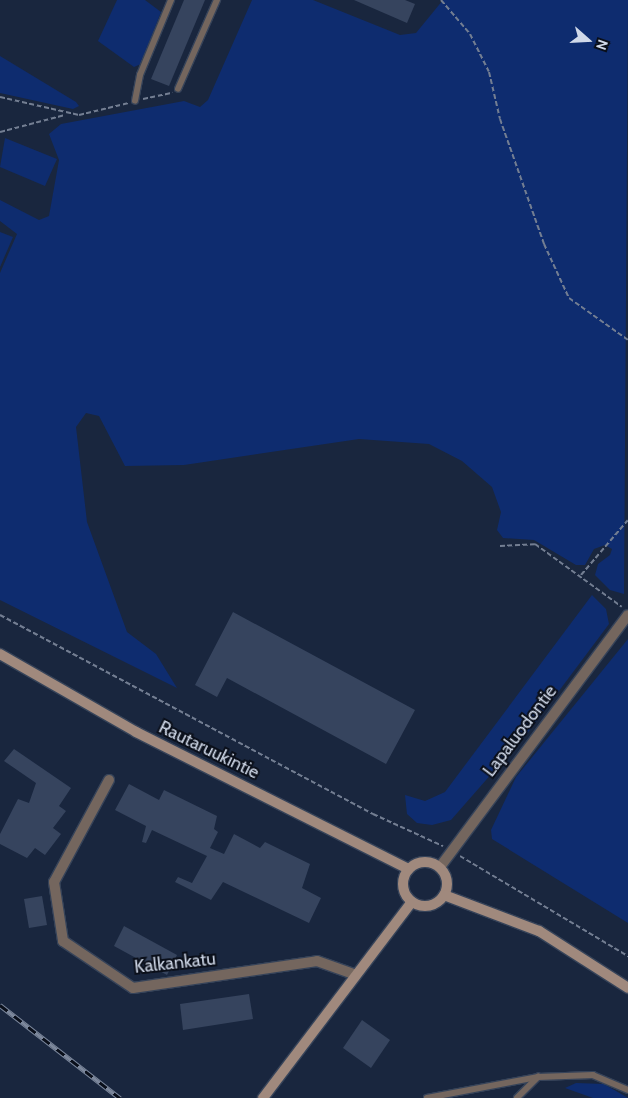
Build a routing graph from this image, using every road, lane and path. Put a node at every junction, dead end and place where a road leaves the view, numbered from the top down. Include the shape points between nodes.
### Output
1 (171, 0) edge
2 (217, 0) edge
3 (441, 0) edge
4 (178, 90) joint
5 (0, 97) edge
6 (135, 101) junction
7 (68, 114) junction
8 (0, 132) edge
9 (628, 340) edge
10 (628, 520) edge
11 (500, 546) dead end
12 (581, 575) junction
13 (628, 613) edge
14 (0, 615) edge
15 (0, 654) edge
16 (109, 780) dead end
17 (452, 851) junction
18 (440, 867) junction
19 (408, 869) junction
20 (444, 895) junction
21 (412, 902) junction
22 (628, 956) edge
23 (356, 974) junction
24 (628, 988) edge
25 (538, 1078) junction
26 (628, 1090) edge
27 (263, 1098) edge
28 (427, 1098) edge
29 (517, 1098) edge

1 - 6 lane via 140,75
2 - 4 lane
3 - 9 path via 466,29 489,72 500,119 544,244 569,298
4 - 6 path
5 - 7 path
6 - 7 path via 106,111
7 - 8 path
10 - 12 path
11 - 12 path via 535,544
12 - 13 path
13 - 17 street, Lapaluodontie
14 - 17 path via 364,810
15 - 19 main road, Rautaruukintie via 136,732
16 - 23 street, Kalkankatu via 54,882 63,941 133,988 317,961
17 - 18 street, Lapaluodontie
17 - 22 path
18 - 19 main road via 427,861
18 - 20 main road via 447,880
19 - 21 main road via 403,882
20 - 21 main road via 433,904
20 - 24 main road via 539,931
21 - 23 main road
23 - 27 main road
25 - 26 lane via 593,1075
25 - 28 lane
25 - 29 lane

